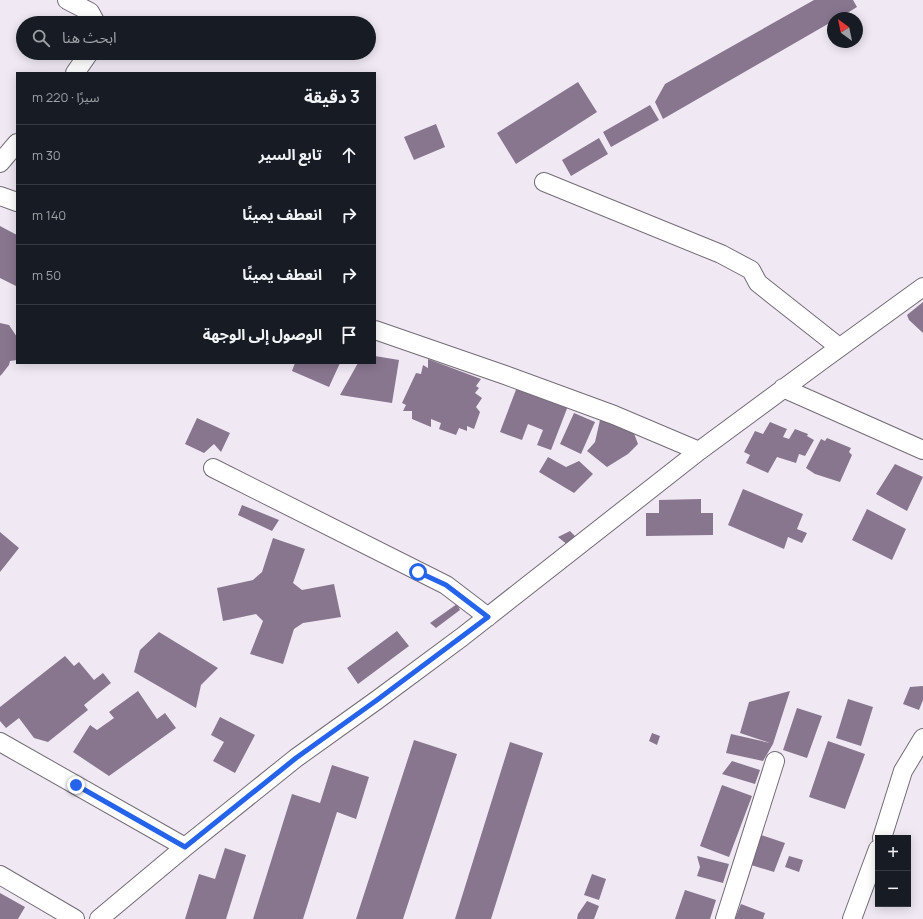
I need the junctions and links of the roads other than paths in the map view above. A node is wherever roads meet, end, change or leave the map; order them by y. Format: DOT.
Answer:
graph roads {
  1 [pos="67,0"];
  2 [pos="92,16"];
  3 [pos="84,60"];
  4 [pos="76,72"];
  5 [pos="16,144"];
  6 [pos="0,163"];
  7 [pos="544,182"];
  8 [pos="0,196"];
  9 [pos="16,202"];
  10 [pos="923,287"];
  11 [pos="376,330"];
  12 [pos="839,348"];
  13 [pos="783,388"];
  14 [pos="923,450"];
  15 [pos="699,451"];
  16 [pos="213,468"];
  17 [pos="488,617"];
  18 [pos="923,738"];
  19 [pos="0,742"];
  20 [pos="775,761"];
  21 [pos="883,835"];
  22 [pos="185,847"];
  23 [pos="875,858"];
  24 [pos="0,875"];
  25 [pos="75,919"];
  26 [pos="99,919"];
  27 [pos="725,919"];
  28 [pos="852,919"];
  1 -- 2 [label="street"];
  3 -- 4 [label="street"];
  5 -- 6 [label="street"];
  7 -- 12 [label="street"];
  8 -- 9 [label="street"];
  10 -- 12 [label="street"];
  11 -- 15 [label="street"];
  12 -- 13 [label="street"];
  13 -- 14 [label="street"];
  13 -- 15 [label="street"];
  15 -- 17 [label="street"];
  16 -- 17 [label="street"];
  17 -- 22 [label="street"];
  18 -- 21 [label="street"];
  19 -- 22 [label="street"];
  20 -- 27 [label="street"];
  22 -- 26 [label="street"];
  23 -- 28 [label="street"];
  24 -- 25 [label="street"];
}
